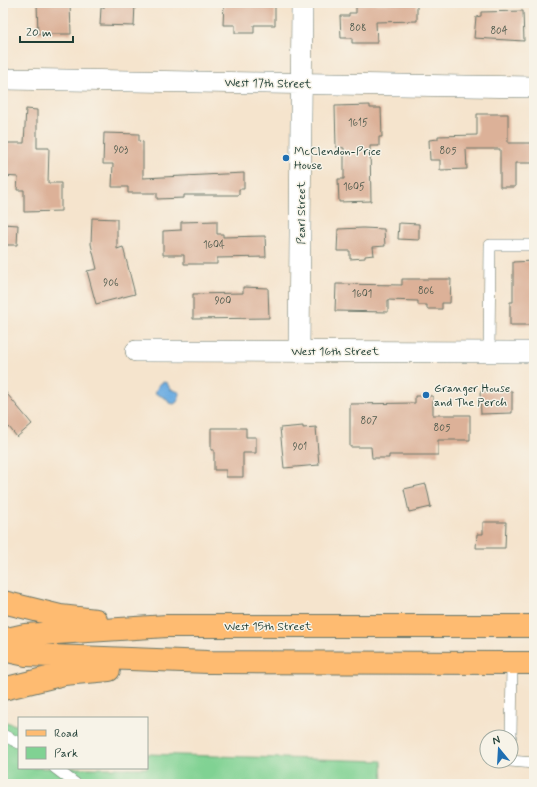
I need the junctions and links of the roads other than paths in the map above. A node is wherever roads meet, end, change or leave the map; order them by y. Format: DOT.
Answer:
graph roads {
  1 [pos="302,3"];
  2 [pos="3,79"];
  3 [pos="302,84"];
  4 [pos="534,86"];
  5 [pos="534,245"];
  6 [pos="136,351"];
  7 [pos="300,351"];
  8 [pos="489,352"];
  9 [pos="534,352"];
  10 [pos="3,602"];
  11 [pos="167,626"];
  12 [pos="534,626"];
  13 [pos="3,640"];
  14 [pos="3,650"];
  15 [pos="208,662"];
  16 [pos="512,663"];
  17 [pos="534,663"];
  18 [pos="3,689"];
  19 [pos="510,729"];
  20 [pos="3,735"];
  21 [pos="18,742"];
  22 [pos="519,762"];
  23 [pos="534,763"];
  24 [pos="56,769"];
  25 [pos="76,784"];
  1 -- 3 [label="street, Pearl Street"];
  2 -- 3 [label="street, West 17th Street"];
  3 -- 4 [label="street, West 17th Street"];
  3 -- 7 [label="street, Pearl Street"];
  5 -- 8 [label="lane"];
  6 -- 7 [label="street, West 16th Street"];
  7 -- 8 [label="street, West 16th Street"];
  8 -- 9 [label="street, West 16th Street"];
  10 -- 11 [label="main road"];
  11 -- 12 [label="main road, West 15th Street"];
  11 -- 13 [label="main road, West 15th Street"];
  14 -- 15 [label="main road"];
  15 -- 16 [label="main road"];
  15 -- 18 [label="main road"];
  16 -- 17 [label="main road"];
  16 -- 19 [label="lane"];
  20 -- 21 [label="lane"];
  22 -- 23 [label="lane"];
  24 -- 25 [label="lane"];
}
